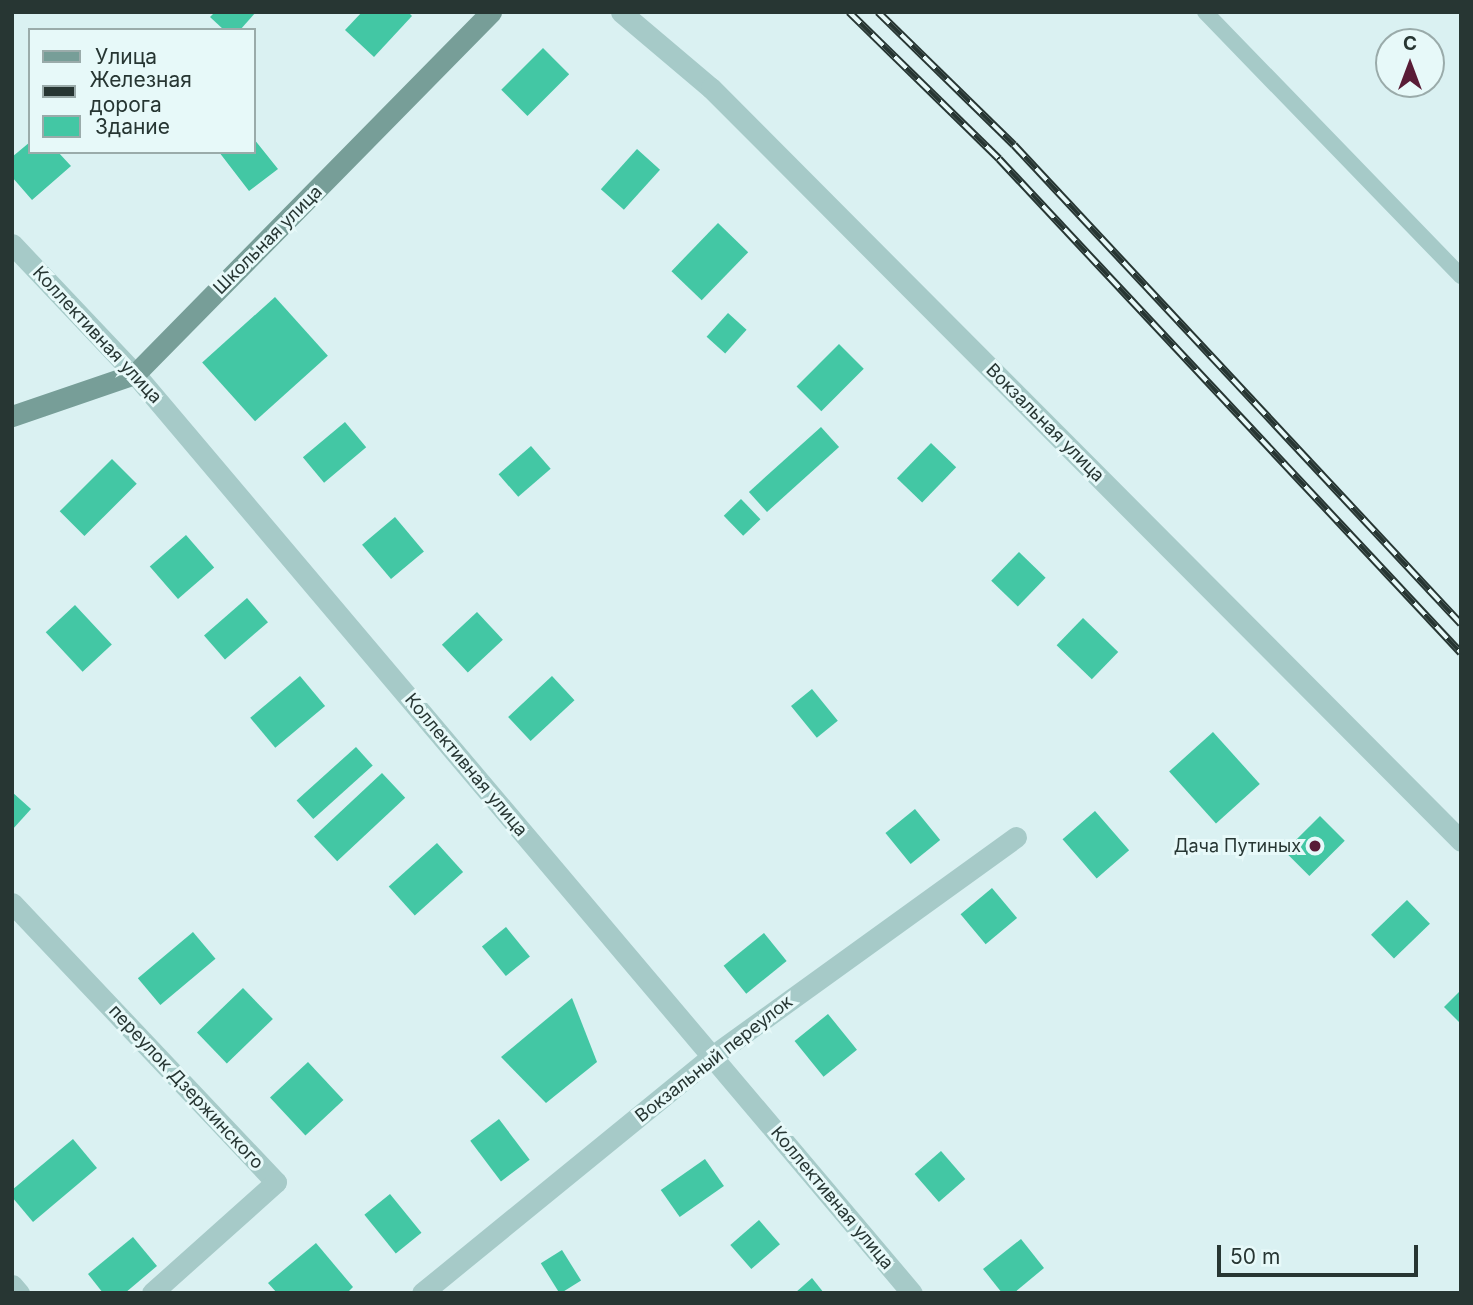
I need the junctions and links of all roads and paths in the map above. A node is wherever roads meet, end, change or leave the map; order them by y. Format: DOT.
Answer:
graph roads {
  1 [pos="491,12"];
  2 [pos="621,12"];
  3 [pos="1205,12"];
  4 [pos="12,244"];
  5 [pos="1461,276"];
  6 [pos="135,374"];
  7 [pos="12,416"];
  8 [pos="1016,837"];
  9 [pos="1461,841"];
  10 [pos="12,903"];
  11 [pos="711,1057"];
  12 [pos="12,1285"];
  13 [pos="19,1293"];
  14 [pos="152,1293"];
  15 [pos="422,1293"];
  16 [pos="912,1293"];
  1 -- 6 [label="street, Школьная улица"];
  2 -- 9 [label="street, Вокзальная улица"];
  3 -- 5 [label="lane"];
  4 -- 6 [label="street, Коллективная улица"];
  6 -- 7 [label="street, Школьная улица"];
  6 -- 11 [label="street, Коллективная улица"];
  8 -- 11 [label="street, Вокзальный переулок"];
  10 -- 14 [label="street, переулок Дзержинского"];
  11 -- 15 [label="street, Вокзальный переулок"];
  11 -- 16 [label="street, Коллективная улица"];
  12 -- 13 [label="street"];
}
